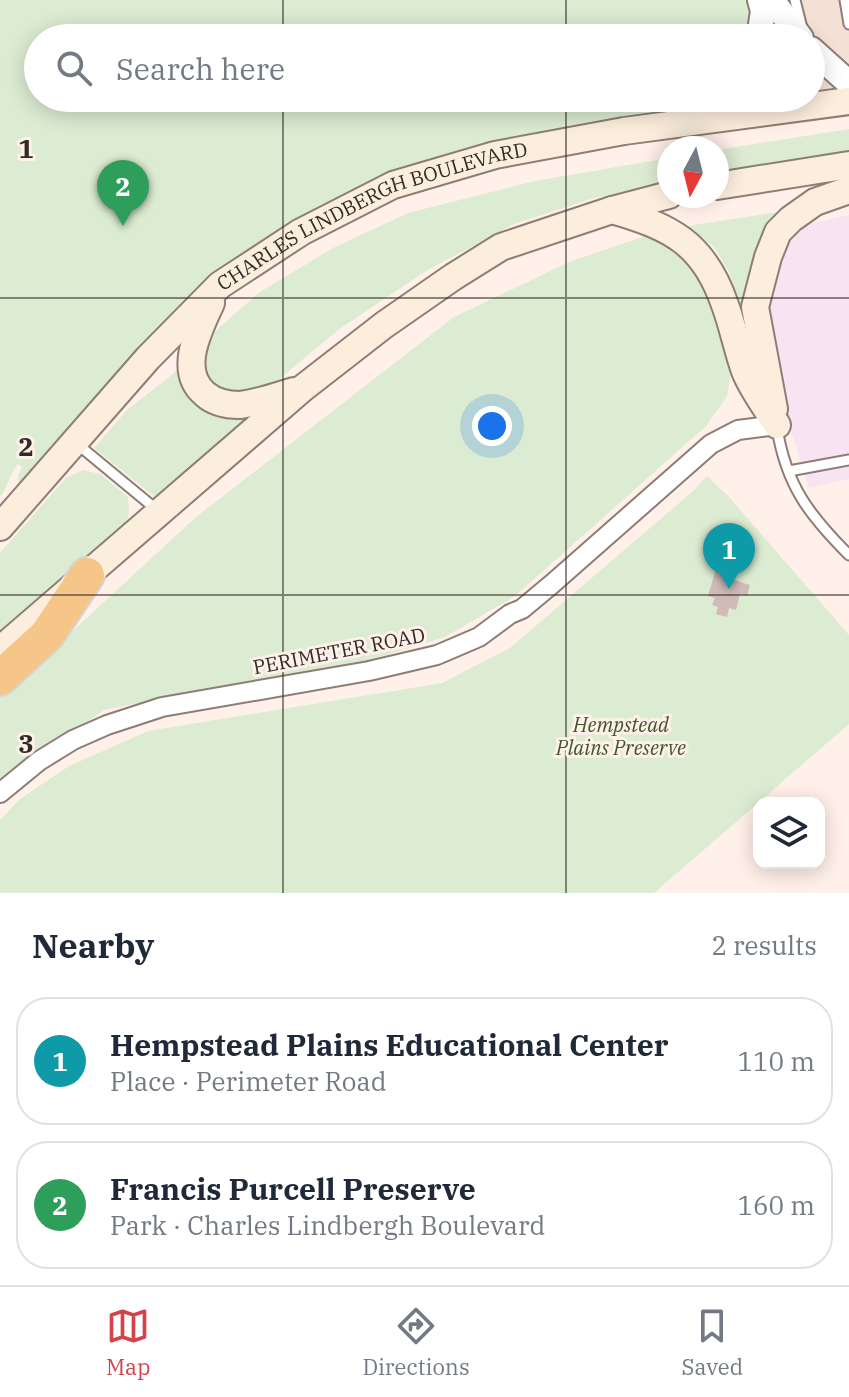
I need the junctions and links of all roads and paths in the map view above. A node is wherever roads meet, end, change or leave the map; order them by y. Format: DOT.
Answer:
graph roads {
  1 [pos="760,0"];
  2 [pos="772,0"];
  3 [pos="845,0"];
  4 [pos="797,2"];
  5 [pos="761,24"];
  6 [pos="791,24"];
  7 [pos="800,24"];
  8 [pos="849,24"];
  9 [pos="825,62"];
  10 [pos="849,83"];
  11 [pos="849,101"];
  12 [pos="825,104"];
  13 [pos="694,112"];
  14 [pos="766,112"];
  15 [pos="624,131"];
  16 [pos="849,165"];
  17 [pos="729,184"];
  18 [pos="849,190"];
  19 [pos="657,198"];
  20 [pos="612,210"];
  21 [pos="220,285"];
  22 [pos="303,388"];
  23 [pos="777,425"];
  24 [pos="75,443"];
  25 [pos="849,460"];
  26 [pos="789,471"];
  27 [pos="160,512"];
  28 [pos="0,527"];
  29 [pos="849,555"];
  30 [pos="87,575"];
  31 [pos="0,650"];
  32 [pos="0,678"];
  33 [pos="0,793"];
  1 -- 5 [label="street"];
  2 -- 6 [label="street"];
  3 -- 8 [label="lane"];
  4 -- 7 [label="lane"];
  9 -- 10 [label="street"];
  11 -- 12 [label="main road, CHARLES LINDBERGH BOULEVARD"];
  13 -- 15 [label="street"];
  14 -- 15 [label="main road, CHARLES LINDBERGH BOULEVARD"];
  15 -- 21 [label="main road, CHARLES LINDBERGH BOULEVARD"];
  16 -- 17 [label="main road"];
  18 -- 23 [label="main road"];
  19 -- 20 [label="main road"];
  20 -- 22 [label="main road"];
  20 -- 23 [label="main road"];
  21 -- 22 [label="main road"];
  21 -- 24 [label="main road, CHARLES LINDBERGH BOULEVARD"];
  22 -- 27 [label="main road"];
  23 -- 26 [label="lane"];
  23 -- 33 [label="street, PERIMETER ROAD"];
  24 -- 27 [label="lane"];
  24 -- 28 [label="main road, CHARLES LINDBERGH BOULEVARD"];
  25 -- 26 [label="lane"];
  26 -- 29 [label="lane"];
  27 -- 30 [label="main road"];
  30 -- 31 [label="main road"];
  30 -- 32 [label="highway"];
}
